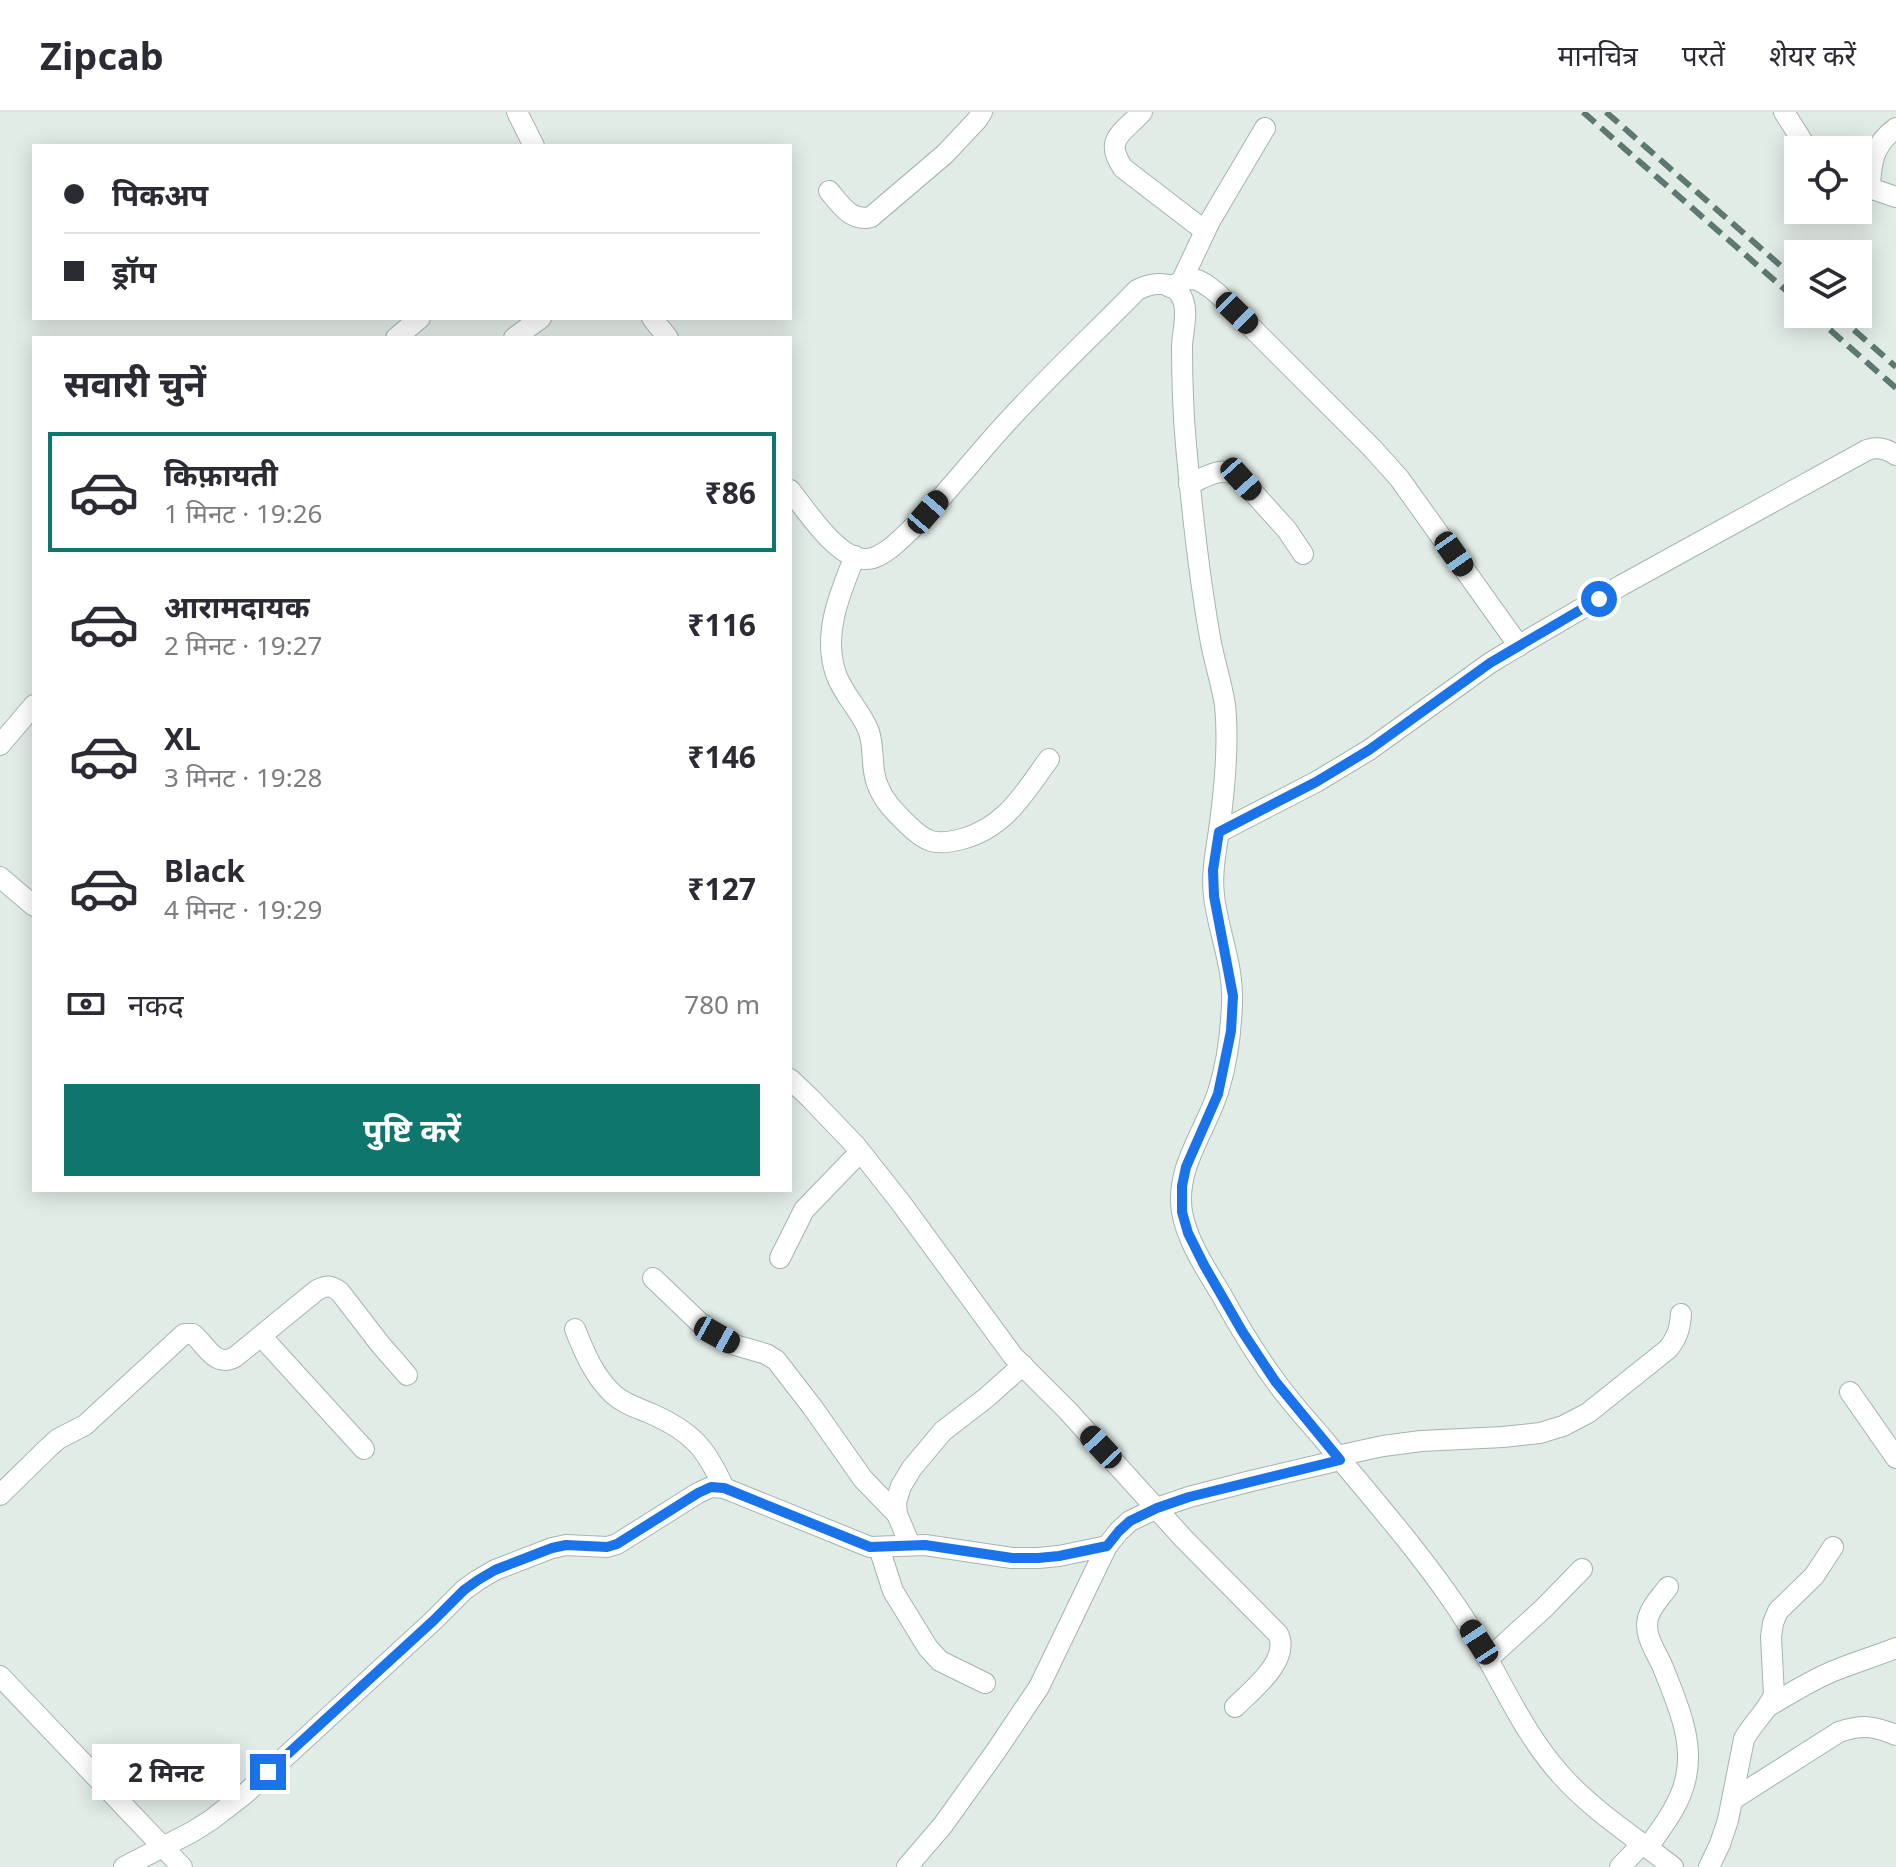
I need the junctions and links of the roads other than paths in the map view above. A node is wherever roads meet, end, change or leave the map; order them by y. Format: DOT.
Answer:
graph roads {
  1 [pos="517,112"];
  2 [pos="982,112"];
  3 [pos="1142,112"];
  4 [pos="1784,112"];
  5 [pos="1265,128"];
  6 [pos="1896,128"];
  7 [pos="1799,136"];
  8 [pos="533,144"];
  9 [pos="1872,161"];
  10 [pos="1872,189"];
  11 [pos="829,191"];
  12 [pos="1896,197"];
  13 [pos="1205,231"];
  14 [pos="1176,283"];
  15 [pos="418,320"];
  16 [pos="538,320"];
  17 [pos="654,320"];
  18 [pos="398,336"];
  19 [pos="517,336"];
  20 [pos="666,336"];
  21 [pos="1896,455"];
  22 [pos="1189,484"];
  23 [pos="792,492"];
  24 [pos="1303,554"];
  25 [pos="855,556"];
  26 [pos="1519,646"];
  27 [pos="32,707"];
  28 [pos="0,745"];
  29 [pos="1049,759"];
  30 [pos="1219,832"];
  31 [pos="0,877"];
  32 [pos="32,904"];
  33 [pos="792,1081"];
  34 [pos="860,1152"];
  35 [pos="780,1258"];
  36 [pos="653,1278"];
  37 [pos="1681,1314"];
  38 [pos="575,1329"];
  39 [pos="261,1336"];
  40 [pos="1023,1365"];
  41 [pos="407,1375"];
  42 [pos="1850,1392"];
  43 [pos="364,1449"];
  44 [pos="1339,1458"];
  45 [pos="1896,1458"];
  46 [pos="724,1488"];
  47 [pos="0,1495"];
  48 [pos="1157,1508"];
  49 [pos="897,1514"];
  50 [pos="910,1545"];
  51 [pos="1107,1546"];
  52 [pos="1833,1547"];
  53 [pos="879,1548"];
  54 [pos="1582,1569"];
  55 [pos="1668,1587"];
  56 [pos="1896,1648"];
  57 [pos="1488,1659"];
  58 [pos="0,1676"];
  59 [pos="985,1683"];
  60 [pos="1769,1706"];
  61 [pos="1235,1707"];
  62 [pos="1896,1735"];
  63 [pos="1732,1800"];
  64 [pos="1645,1845"];
  65 [pos="162,1846"];
  66 [pos="124,1867"];
  67 [pos="182,1867"];
  68 [pos="907,1867"];
  69 [pos="1620,1867"];
  70 [pos="1673,1867"];
  71 [pos="1709,1867"];
  1 -- 8 [label="street"];
  2 -- 11 [label="street"];
  3 -- 13 [label="street"];
  4 -- 7 [label="street"];
  5 -- 13 [label="street"];
  6 -- 9 [label="street"];
  10 -- 12 [label="street"];
  13 -- 14 [label="street"];
  14 -- 22 [label="street"];
  14 -- 25 [label="street"];
  14 -- 26 [label="street"];
  15 -- 18 [label="street"];
  16 -- 19 [label="street"];
  17 -- 20 [label="street"];
  21 -- 26 [label="street"];
  22 -- 24 [label="street"];
  22 -- 30 [label="street"];
  23 -- 25 [label="street"];
  25 -- 29 [label="street"];
  26 -- 30 [label="street"];
  27 -- 28 [label="street"];
  30 -- 44 [label="street"];
  31 -- 32 [label="street"];
  33 -- 34 [label="street"];
  34 -- 35 [label="street"];
  34 -- 40 [label="street"];
  36 -- 49 [label="street"];
  37 -- 44 [label="street"];
  38 -- 46 [label="street"];
  39 -- 41 [label="street"];
  39 -- 43 [label="street"];
  39 -- 47 [label="street"];
  40 -- 48 [label="street"];
  40 -- 49 [label="street"];
  42 -- 45 [label="street"];
  44 -- 48 [label="street"];
  44 -- 57 [label="street"];
  46 -- 53 [label="street"];
  46 -- 65 [label="street"];
  48 -- 51 [label="street"];
  48 -- 61 [label="street"];
  49 -- 50 [label="street"];
  50 -- 51 [label="street"];
  50 -- 53 [label="street"];
  51 -- 68 [label="street"];
  52 -- 60 [label="street"];
  53 -- 59 [label="street"];
  54 -- 57 [label="street"];
  55 -- 64 [label="street"];
  56 -- 60 [label="street"];
  57 -- 64 [label="street"];
  58 -- 65 [label="street"];
  60 -- 63 [label="street"];
  62 -- 63 [label="street"];
  63 -- 71 [label="street"];
  64 -- 69 [label="street"];
  64 -- 70 [label="street"];
  65 -- 66 [label="street"];
  65 -- 67 [label="street"];
}
